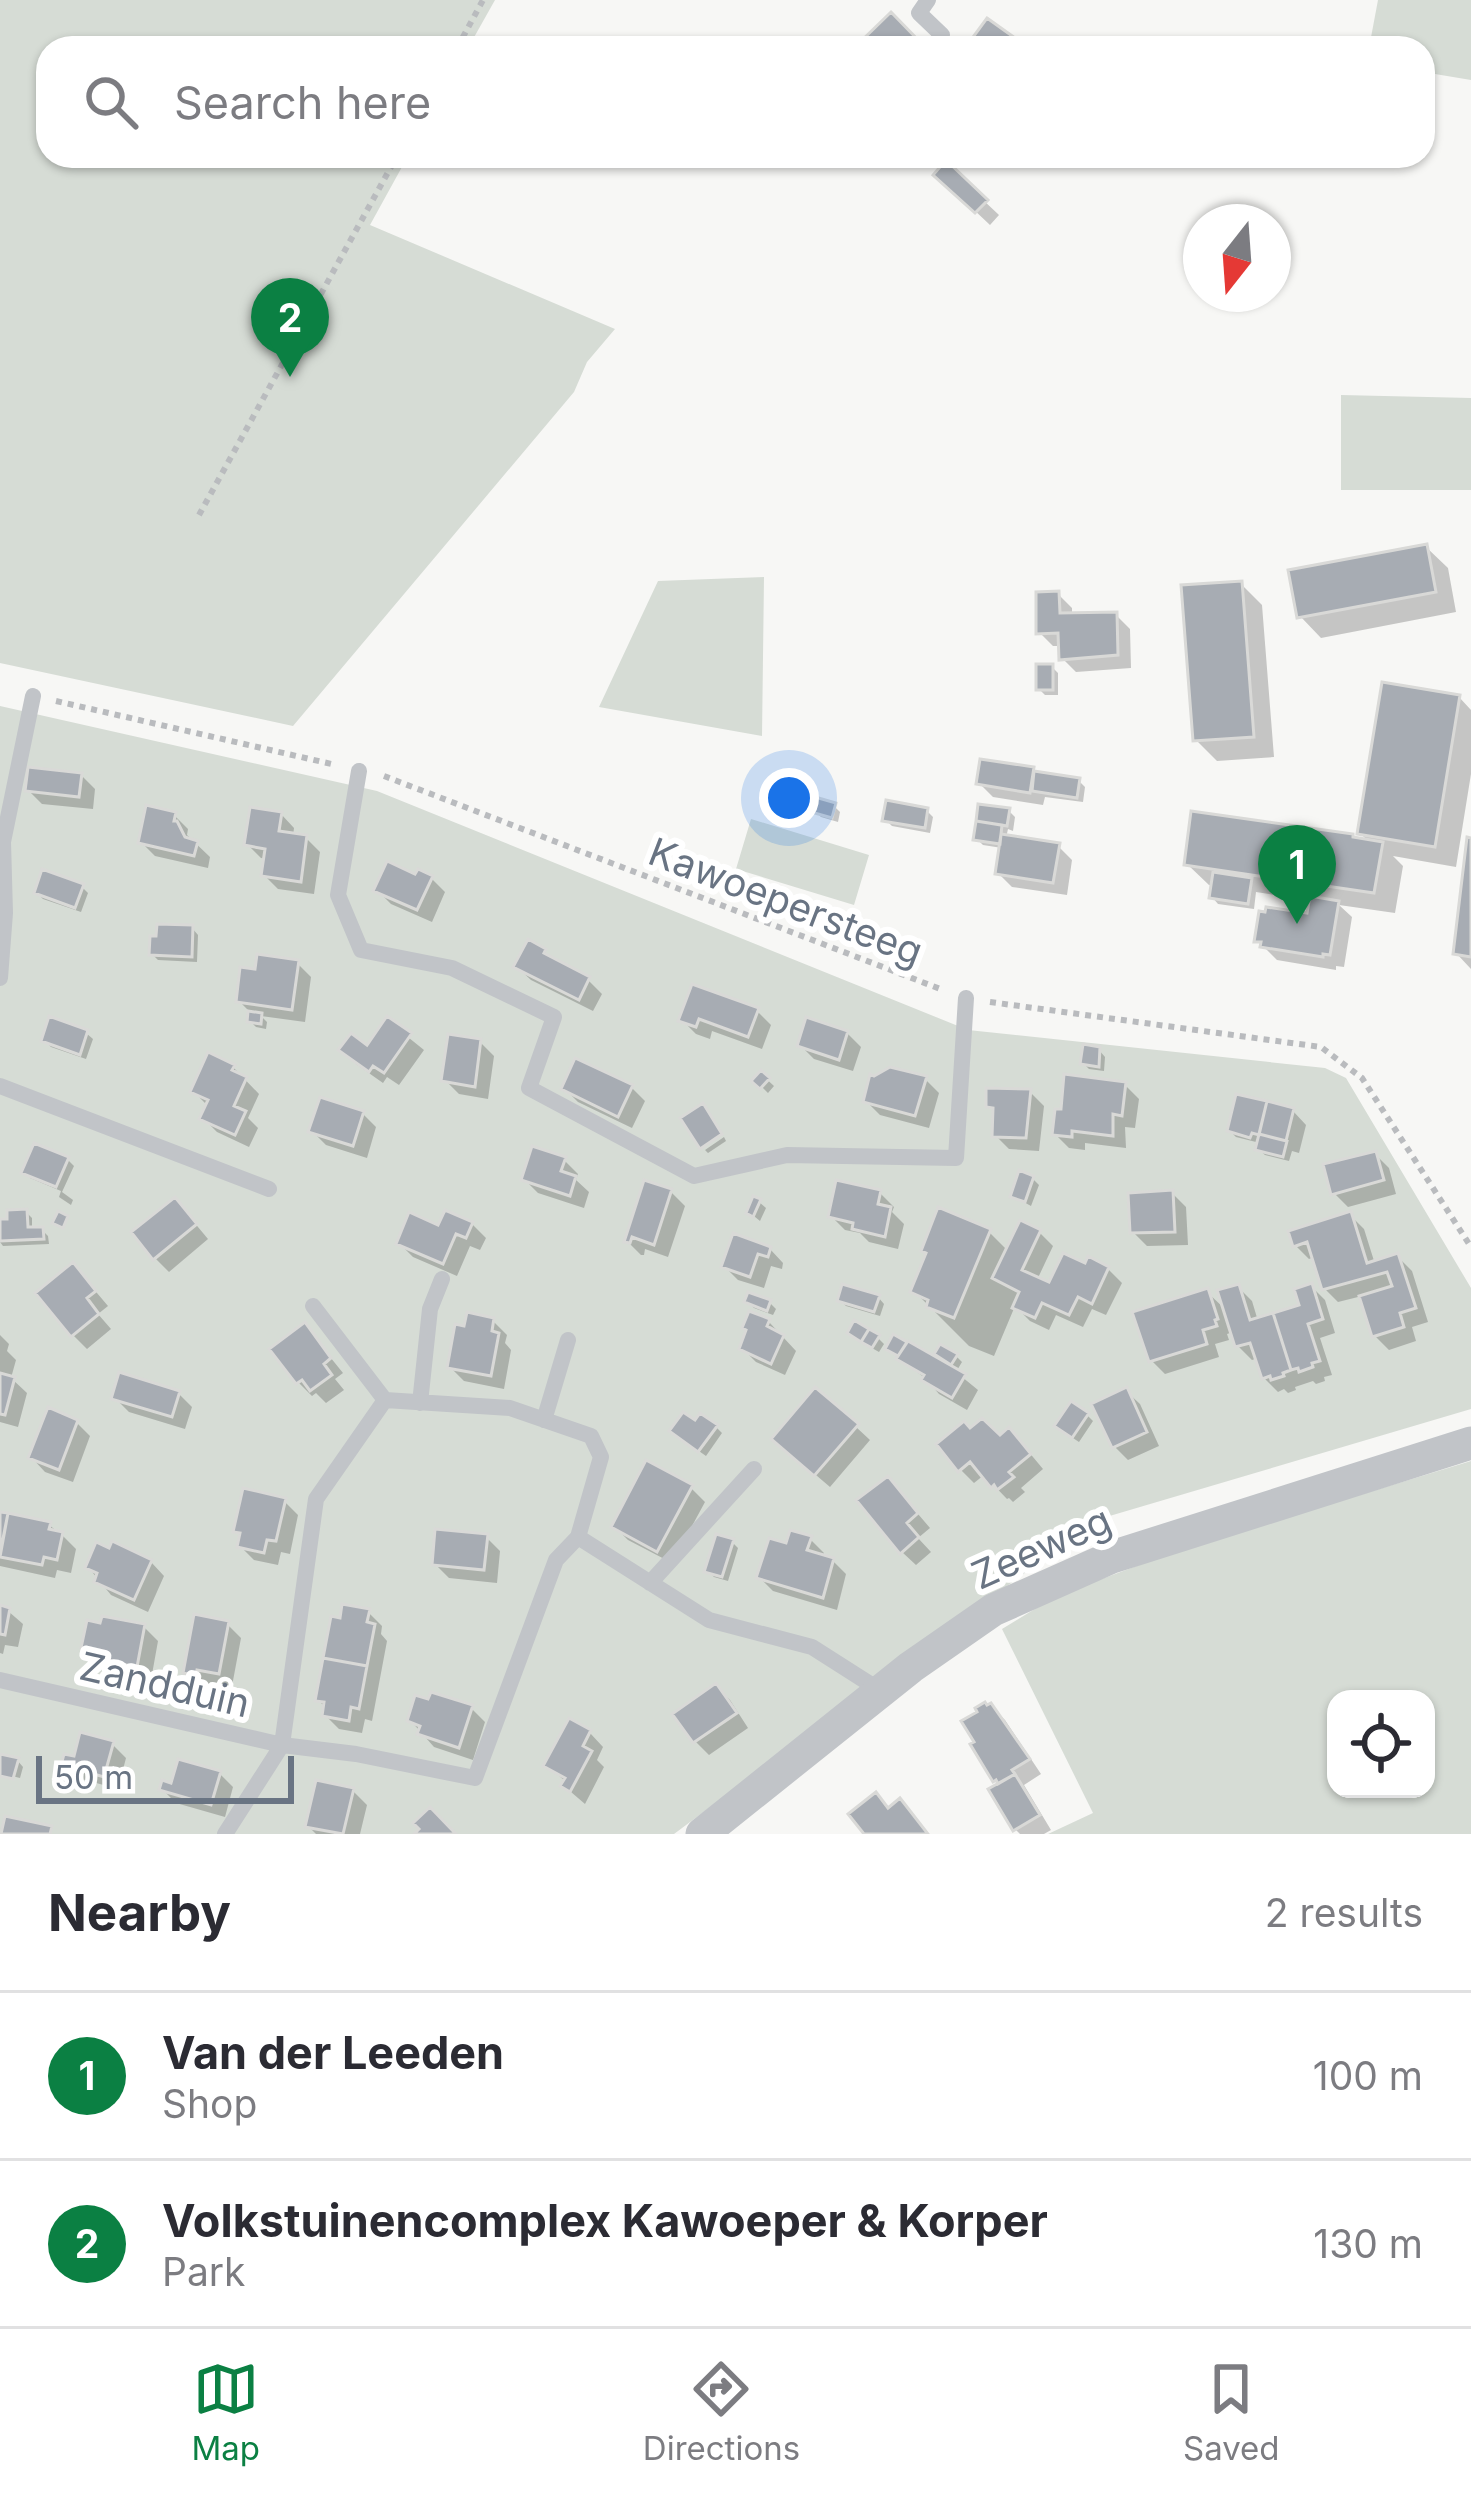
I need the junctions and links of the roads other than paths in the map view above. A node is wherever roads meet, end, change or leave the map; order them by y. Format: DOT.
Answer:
graph roads {
  1 [pos="928,0"];
  2 [pos="941,36"];
  3 [pos="33,696"];
  4 [pos="359,771"];
  5 [pos="0,978"];
  6 [pos="966,998"];
  7 [pos="0,1086"];
  8 [pos="269,1189"];
  9 [pos="442,1279"];
  10 [pos="314,1306"];
  11 [pos="568,1340"];
  12 [pos="385,1400"];
  13 [pos="420,1402"];
  14 [pos="544,1420"];
  15 [pos="1471,1443"];
  16 [pos="754,1469"];
  17 [pos="578,1537"];
  18 [pos="650,1583"];
  19 [pos="0,1680"];
  20 [pos="881,1691"];
  21 [pos="282,1745"];
  22 [pos="225,1834"];
  23 [pos="702,1834"];
  1 -- 2 [label="lane"];
  3 -- 5 [label="lane"];
  4 -- 6 [label="lane"];
  7 -- 8 [label="lane"];
  9 -- 13 [label="lane"];
  10 -- 12 [label="lane"];
  11 -- 14 [label="lane"];
  12 -- 13 [label="lane"];
  12 -- 21 [label="lane"];
  13 -- 14 [label="lane"];
  14 -- 17 [label="lane"];
  15 -- 20 [label="street, Zeeweg"];
  16 -- 18 [label="lane"];
  17 -- 18 [label="lane"];
  17 -- 21 [label="lane"];
  18 -- 20 [label="lane"];
  19 -- 21 [label="lane, Zandduin"];
  20 -- 23 [label="street, Zeeweg"];
  21 -- 22 [label="lane, Zandduin"];
}
